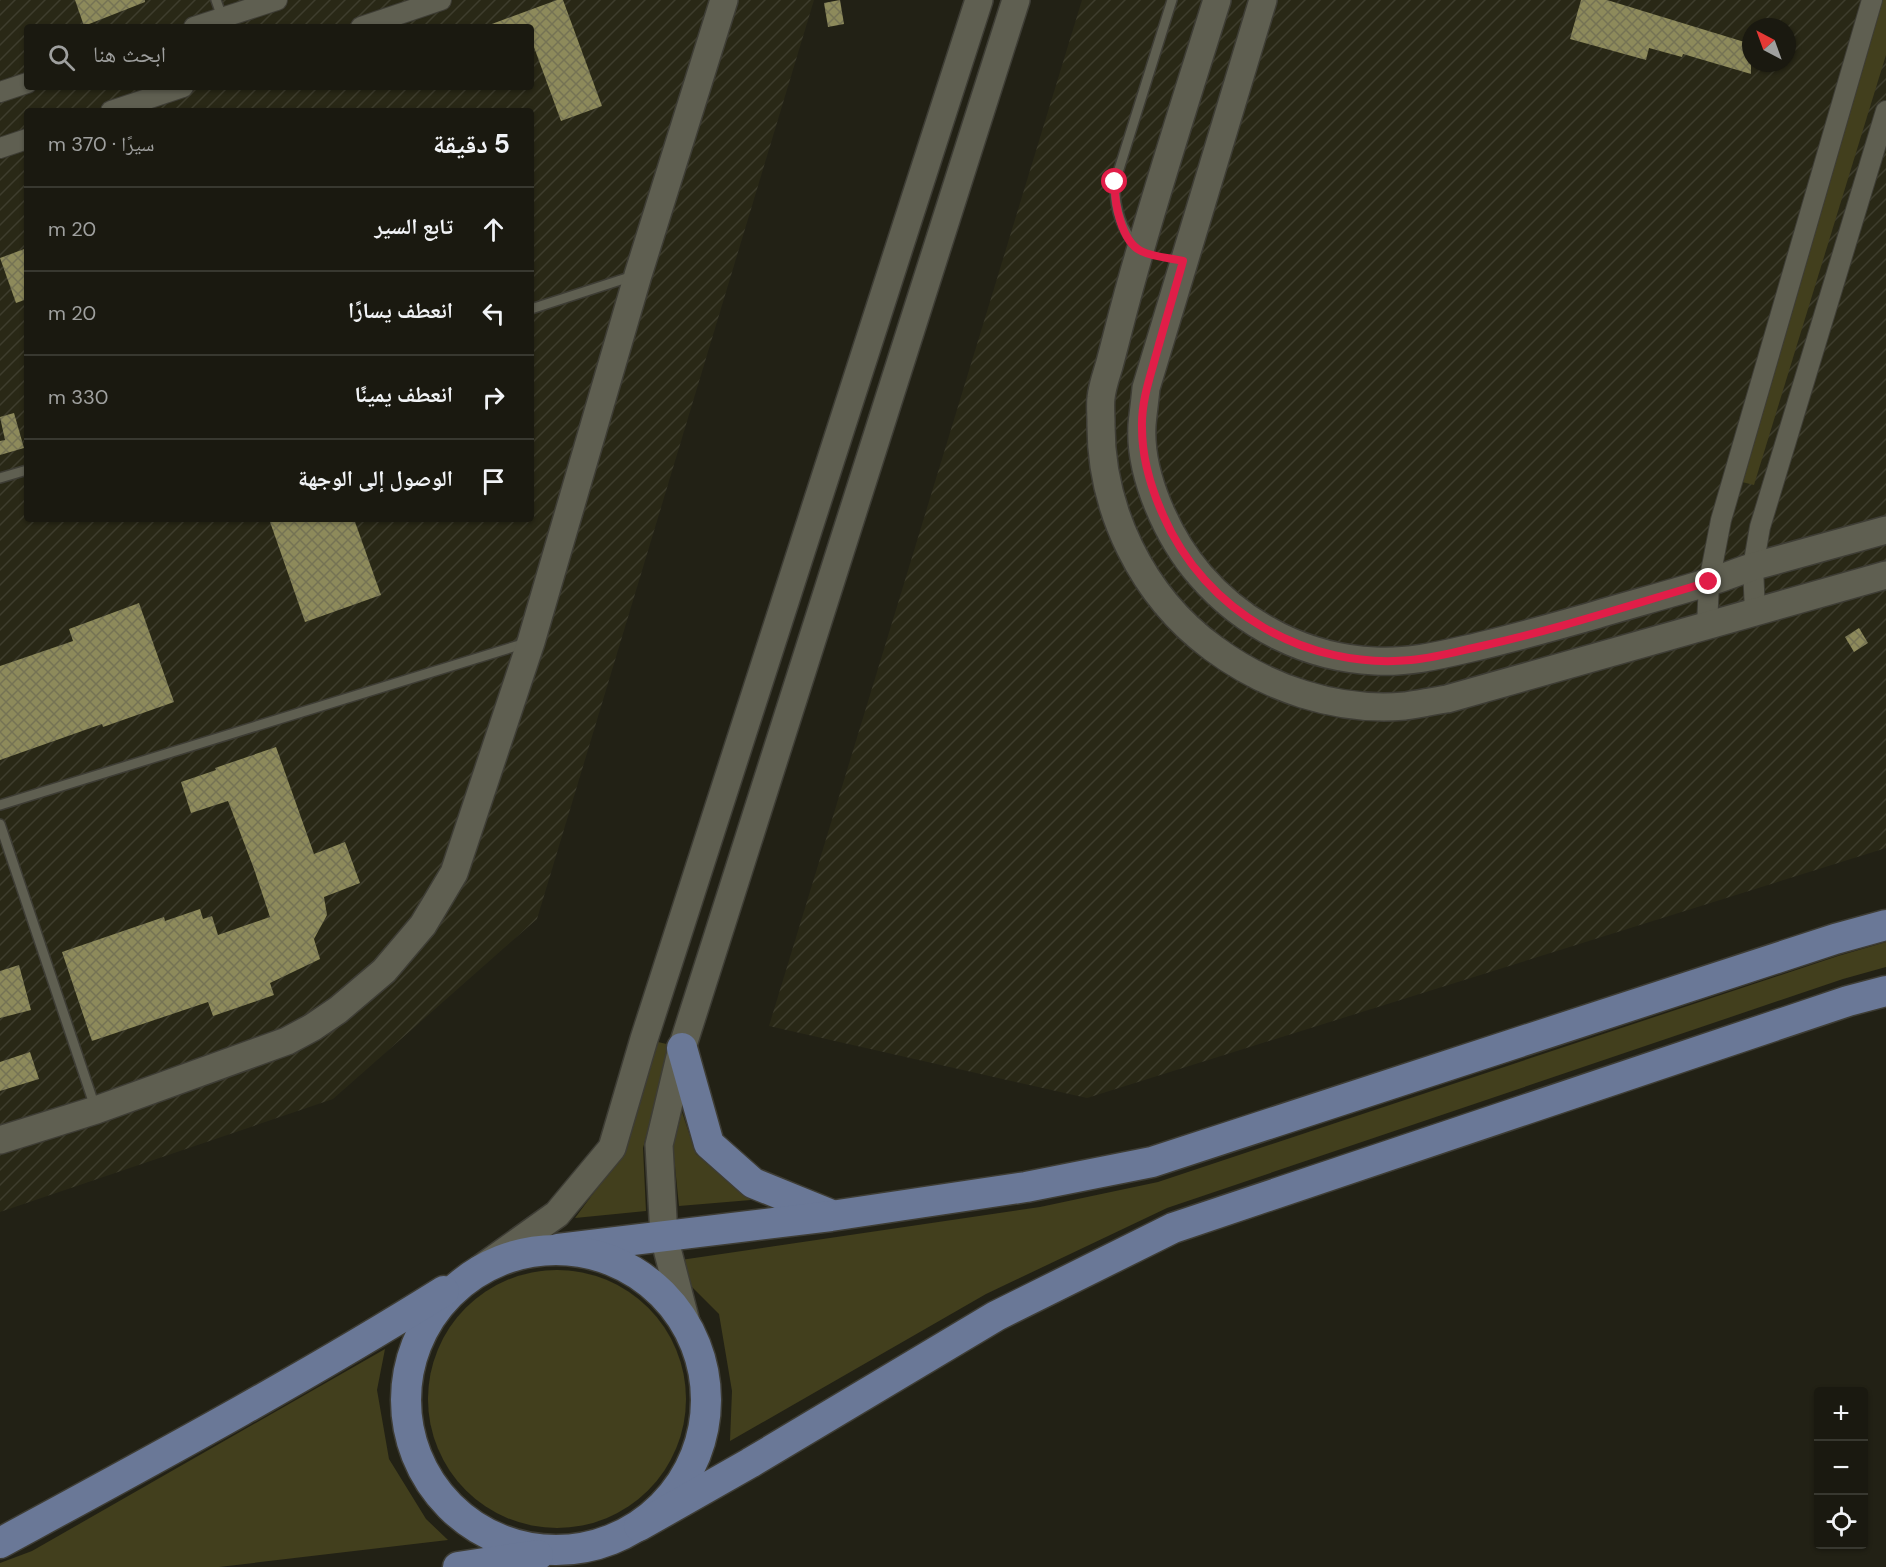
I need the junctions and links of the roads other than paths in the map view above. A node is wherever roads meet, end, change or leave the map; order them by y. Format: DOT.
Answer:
graph roads {
  1 [pos="277,0"];
  2 [pos="441,0"];
  3 [pos="724,0"];
  4 [pos="979,0"];
  5 [pos="1016,0"];
  6 [pos="1172,0"];
  7 [pos="1217,0"];
  8 [pos="1263,0"];
  9 [pos="1872,0"];
  10 [pos="221,15"];
  11 [pos="201,24"];
  12 [pos="370,24"];
  13 [pos="24,84"];
  14 [pos="174,90"];
  15 [pos="0,92"];
  16 [pos="120,108"];
  17 [pos="1886,111"];
  18 [pos="24,140"];
  19 [pos="0,148"];
  20 [pos="1140,250"];
  21 [pos="1183,261"];
  22 [pos="638,275"];
  23 [pos="534,308"];
  24 [pos="24,471"];
  25 [pos="0,478"];
  26 [pos="1886,530"];
  27 [pos="1753,567"];
  28 [pos="1886,575"];
  29 [pos="1709,582"];
  30 [pos="1755,612"];
  31 [pos="1707,626"];
  32 [pos="531,642"];
  33 [pos="0,805"];
  34 [pos="0,824"];
  35 [pos="1886,925"];
  36 [pos="1886,991"];
  37 [pos="682,1048"];
  38 [pos="96,1110"];
  39 [pos="0,1140"];
  40 [pos="831,1216"];
  41 [pos="664,1237"];
  42 [pos="558,1249"];
  43 [pos="480,1269"];
  44 [pos="686,1322"];
  45 [pos="639,1526"];
  46 [pos="0,1543"];
  47 [pos="573,1550"];
  48 [pos="523,1562"];
  49 [pos="458,1567"];
  1 -- 10 [label="street"];
  2 -- 12 [label="street"];
  3 -- 22 [label="street"];
  4 -- 43 [label="street"];
  5 -- 37 [label="street"];
  6 -- 20 [label="lane"];
  7 -- 20 [label="street"];
  8 -- 21 [label="street"];
  9 -- 29 [label="street"];
  10 -- 11 [label="street"];
  13 -- 15 [label="street"];
  14 -- 16 [label="street"];
  17 -- 27 [label="street"];
  18 -- 19 [label="street"];
  20 -- 21 [label="street"];
  20 -- 31 [label="street"];
  21 -- 29 [label="street"];
  22 -- 23 [label="lane"];
  22 -- 32 [label="street"];
  24 -- 25 [label="lane"];
  26 -- 27 [label="street"];
  27 -- 29 [label="street"];
  27 -- 30 [label="street"];
  28 -- 30 [label="street"];
  29 -- 31 [label="street"];
  30 -- 31 [label="street"];
  32 -- 33 [label="lane"];
  32 -- 38 [label="street"];
  34 -- 38 [label="lane"];
  35 -- 40 [label="main road"];
  36 -- 45 [label="main road"];
  37 -- 40 [label="main road"];
  37 -- 41 [label="street"];
  38 -- 39 [label="street"];
  40 -- 41 [label="main road"];
  41 -- 42 [label="main road"];
  41 -- 44 [label="street"];
  42 -- 43 [label="main road"];
  42 -- 44 [label="main road"];
  43 -- 46 [label="main road"];
  43 -- 47 [label="main road"];
  44 -- 45 [label="main road"];
  45 -- 47 [label="main road"];
  47 -- 48 [label="main road"];
  48 -- 49 [label="main road"];
}
